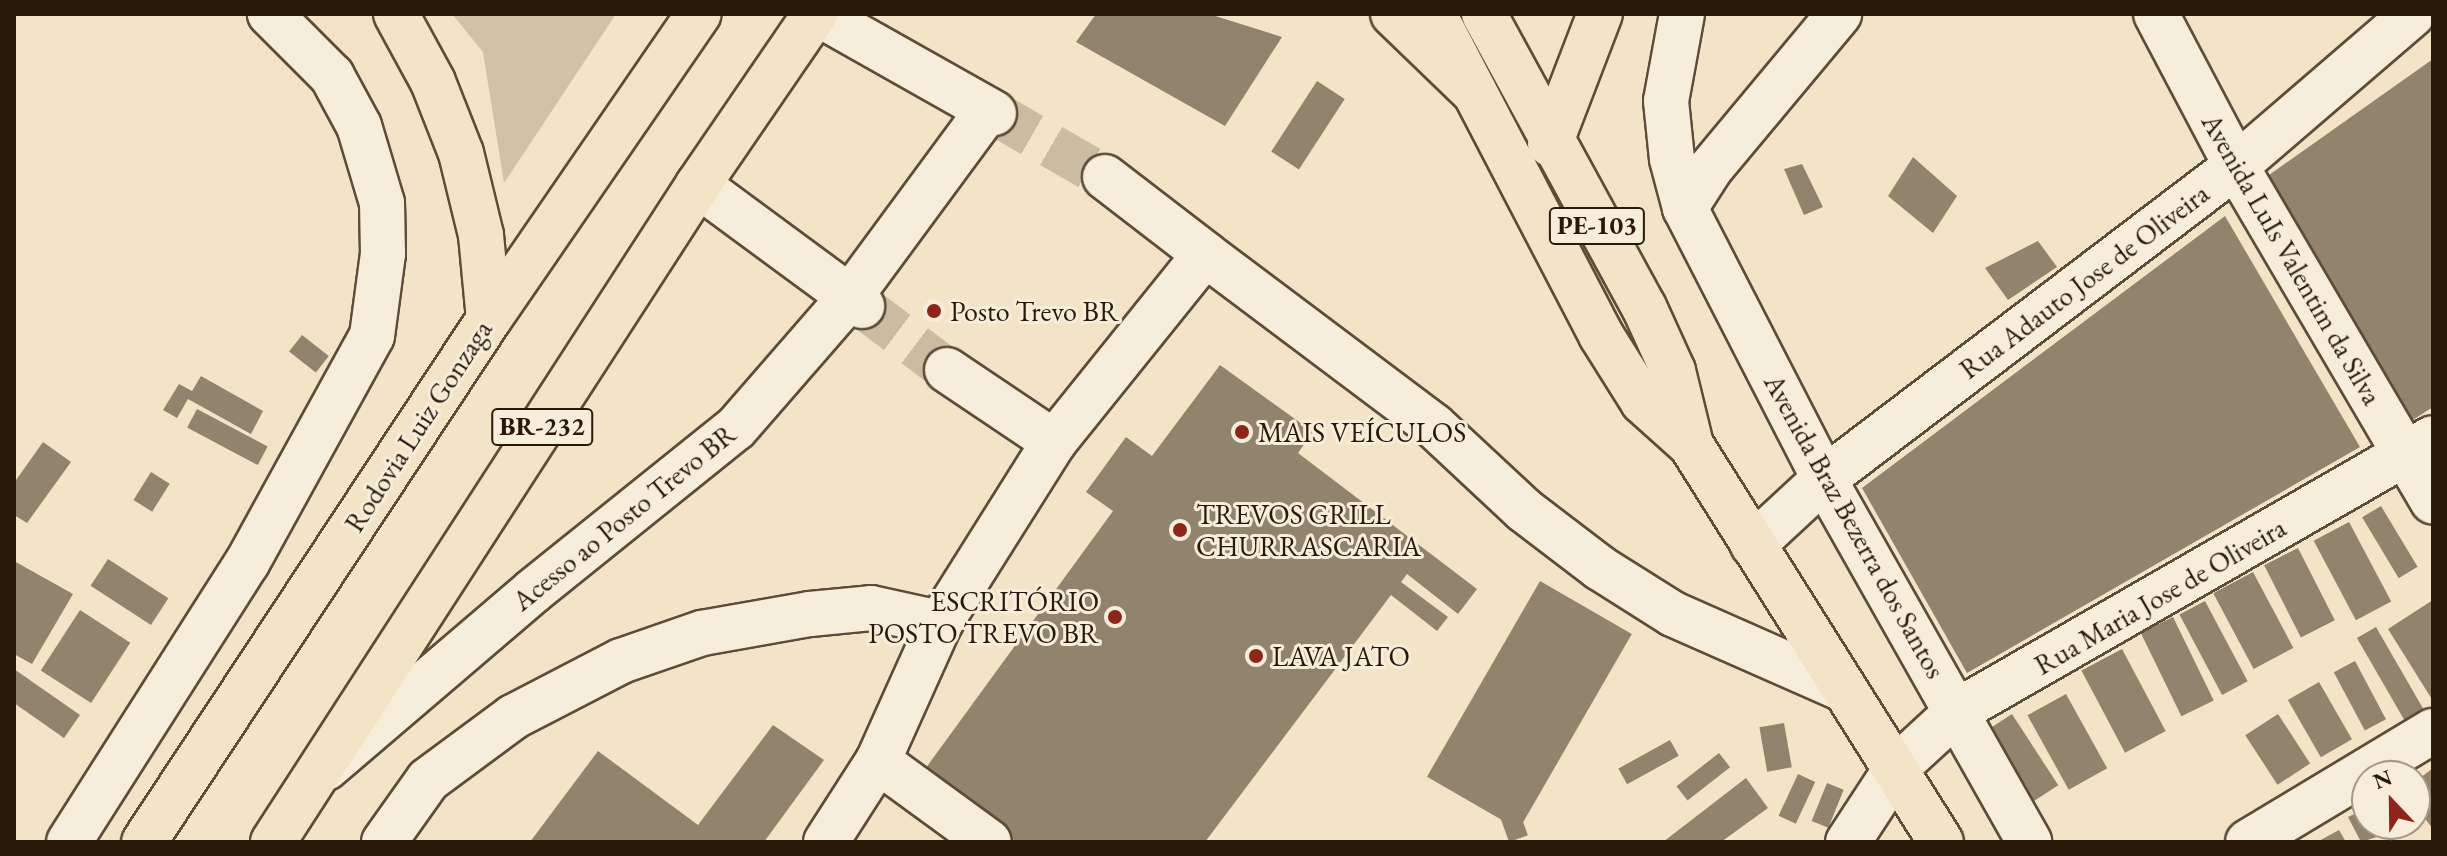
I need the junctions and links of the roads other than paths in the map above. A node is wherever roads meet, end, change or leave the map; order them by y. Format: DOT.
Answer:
graph roads {
  1 [pos="270,14"];
  2 [pos="396,14"];
  3 [pos="699,14"];
  4 [pos="816,14"];
  5 [pos="1393,14"];
  6 [pos="1434,14"];
  7 [pos="1484,14"];
  8 [pos="1600,14"];
  9 [pos="1682,14"];
  10 [pos="1839,14"];
  11 [pos="2156,14"];
  12 [pos="2413,14"];
  13 [pos="1472,90"];
  14 [pos="1550,144"];
  15 [pos="2236,166"];
  16 [pos="1105,177"];
  17 [pos="698,185"];
  18 [pos="1685,208"];
  19 [pos="1205,254"];
  20 [pos="856,301"];
  21 [pos="489,319"];
  22 [pos="947,370"];
  23 [pos="1054,442"];
  24 [pos="1691,445"];
  25 [pos="2419,447"];
  26 [pos="1824,479"];
  27 [pos="2433,502"];
  28 [pos="1753,545"];
  29 [pos="940,623"];
  30 [pos="1843,689"];
  31 [pos="1959,710"];
  32 [pos="2433,731"];
  33 [pos="878,761"];
  34 [pos="1897,767"];
  35 [pos="315,778"];
  36 [pos="69,842"];
  37 [pos="144,842"];
  38 [pos="273,842"];
  39 [pos="384,842"];
  40 [pos="826,842"];
  41 [pos="989,842"];
  42 [pos="1848,842"];
  43 [pos="1941,842"];
  44 [pos="2029,842"];
  45 [pos="2248,842"];
  1 -- 36 [label="street"];
  2 -- 21 [label="main road"];
  3 -- 21 [label="main road, Rodovia Luiz Gonzaga"];
  4 -- 17 [label="main road, BR-232"];
  4 -- 20 [label="street, Acesso ao Posto Trevo BR"];
  5 -- 13 [label="main road"];
  6 -- 13 [label="main road"];
  7 -- 14 [label="main road, PE-103"];
  8 -- 14 [label="main road"];
  9 -- 18 [label="street, Avenida Braz Bezerra dos Santos"];
  10 -- 18 [label="street"];
  11 -- 15 [label="street, Avenida LuIs Valentim da Silva"];
  12 -- 15 [label="street, Rua Adauto Jose de Oliveira"];
  13 -- 24 [label="main road, PE-103"];
  14 -- 24 [label="main road, PE-103"];
  15 -- 25 [label="street, Avenida LuIs Valentim da Silva"];
  15 -- 26 [label="street, Rua Adauto Jose de Oliveira"];
  16 -- 19 [label="street"];
  17 -- 20 [label="street"];
  17 -- 35 [label="main road, BR-232"];
  18 -- 26 [label="street, Avenida Braz Bezerra dos Santos"];
  19 -- 23 [label="street"];
  19 -- 30 [label="street"];
  20 -- 35 [label="street, Acesso ao Posto Trevo BR"];
  21 -- 37 [label="main road, Rodovia Luiz Gonzaga"];
  22 -- 23 [label="street"];
  23 -- 29 [label="street"];
  24 -- 28 [label="main road, PE-103"];
  25 -- 27 [label="street, Avenida LuIs Valentim da Silva"];
  25 -- 31 [label="street, Rua Maria Jose de Oliveira"];
  26 -- 28 [label="street, Rua Adauto Jose de Oliveira"];
  26 -- 31 [label="street, Avenida Braz Bezerra dos Santos"];
  28 -- 30 [label="main road, PE-103"];
  29 -- 33 [label="street"];
  29 -- 39 [label="street"];
  30 -- 34 [label="main road, PE-103"];
  31 -- 34 [label="street, Rua Maria Jose de Oliveira"];
  31 -- 44 [label="street, Avenida Braz Bezerra dos Santos"];
  32 -- 45 [label="street"];
  33 -- 40 [label="street"];
  33 -- 41 [label="street"];
  34 -- 42 [label="street, Rua Maria Jose de Oliveira"];
  34 -- 43 [label="main road, PE-103"];
  35 -- 38 [label="main road, BR-232"];
}
